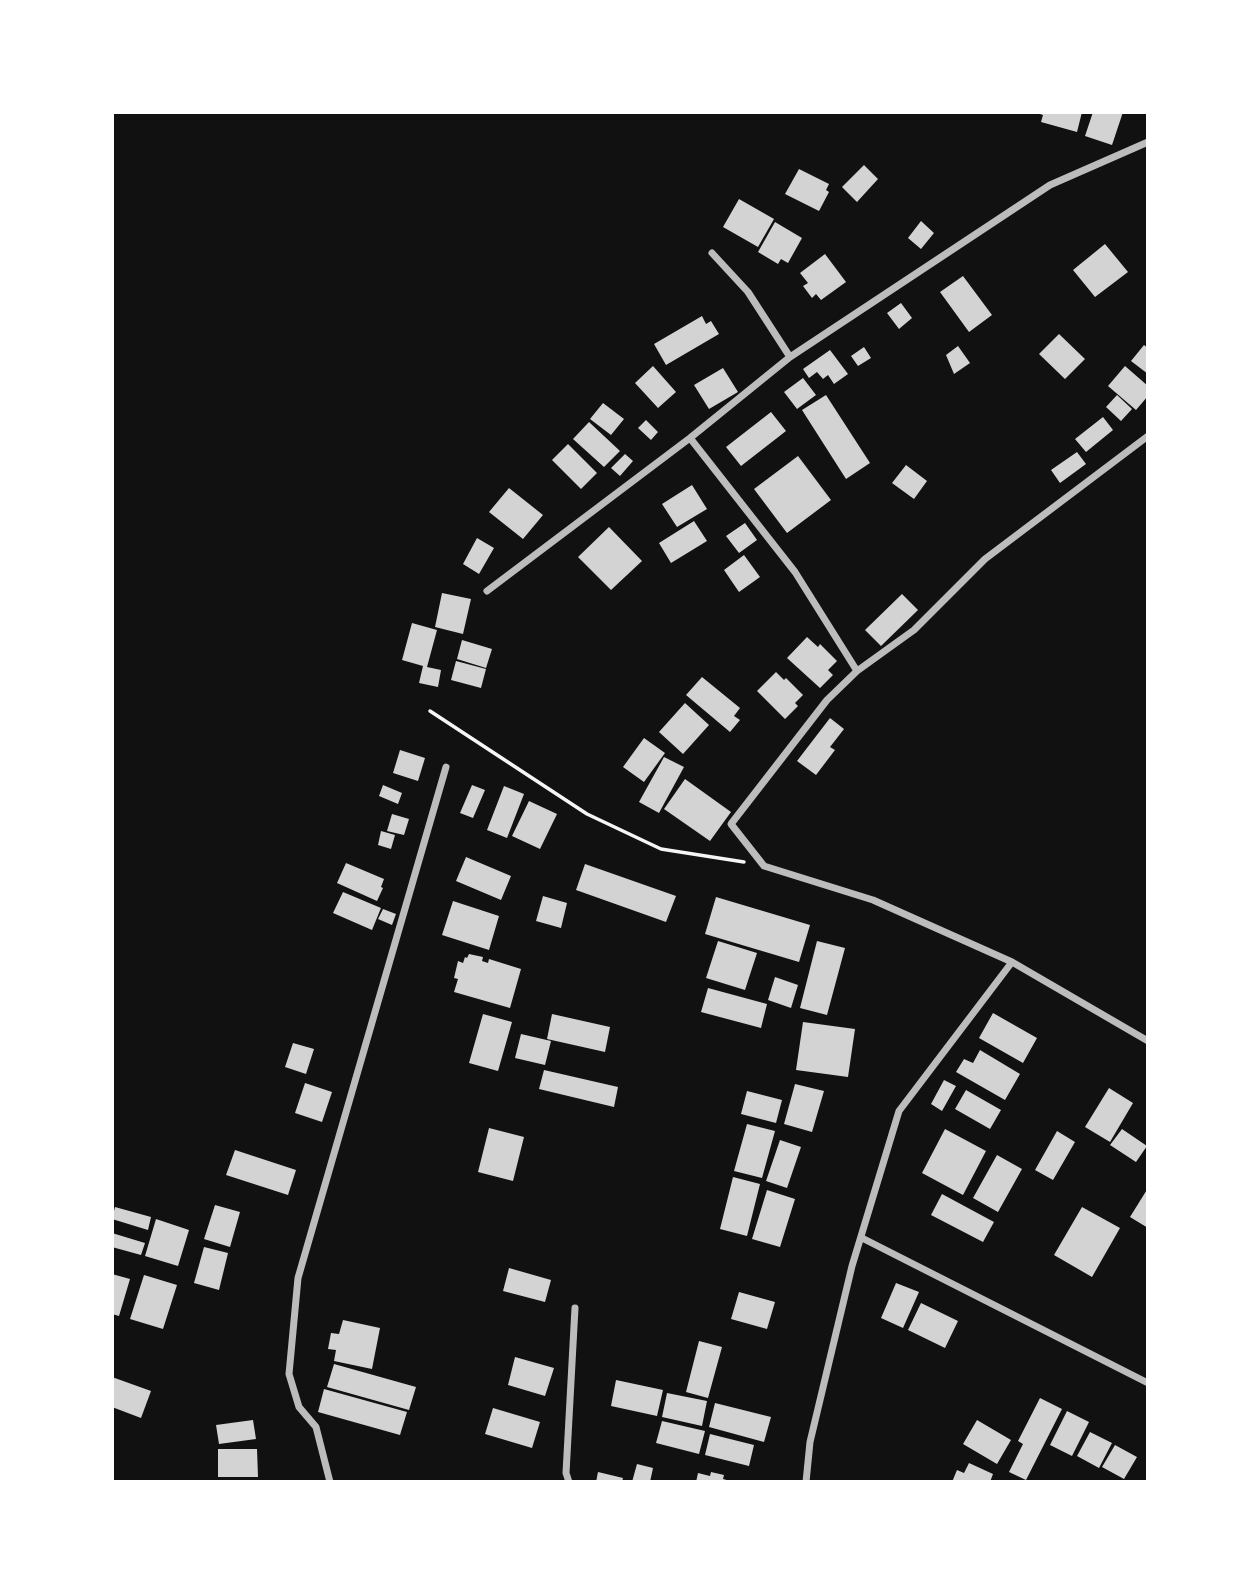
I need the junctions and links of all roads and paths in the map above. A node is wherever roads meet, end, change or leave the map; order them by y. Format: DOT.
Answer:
graph roads {
  1 [pos="1148,142"];
  2 [pos="712,253"];
  3 [pos="790,356"];
  4 [pos="1148,436"];
  5 [pos="690,438"];
  6 [pos="487,591"];
  7 [pos="857,671"];
  8 [pos="430,711"];
  9 [pos="446,767"];
  10 [pos="764,866"];
  11 [pos="1012,962"];
  12 [pos="1148,1041"];
  13 [pos="862,1238"];
  14 [pos="575,1308"];
  15 [pos="1148,1383"];
  16 [pos="330,1482"];
  17 [pos="569,1482"];
  18 [pos="806,1482"];
  1 -- 3 [label="street"];
  2 -- 3 [label="street"];
  3 -- 5 [label="street"];
  4 -- 7 [label="street"];
  5 -- 6 [label="street"];
  5 -- 7 [label="street"];
  7 -- 10 [label="street"];
  8 -- 10 [label="path"];
  9 -- 16 [label="street"];
  10 -- 11 [label="street"];
  11 -- 12 [label="street"];
  11 -- 13 [label="street"];
  13 -- 15 [label="street"];
  13 -- 18 [label="street"];
  14 -- 17 [label="street"];
}
